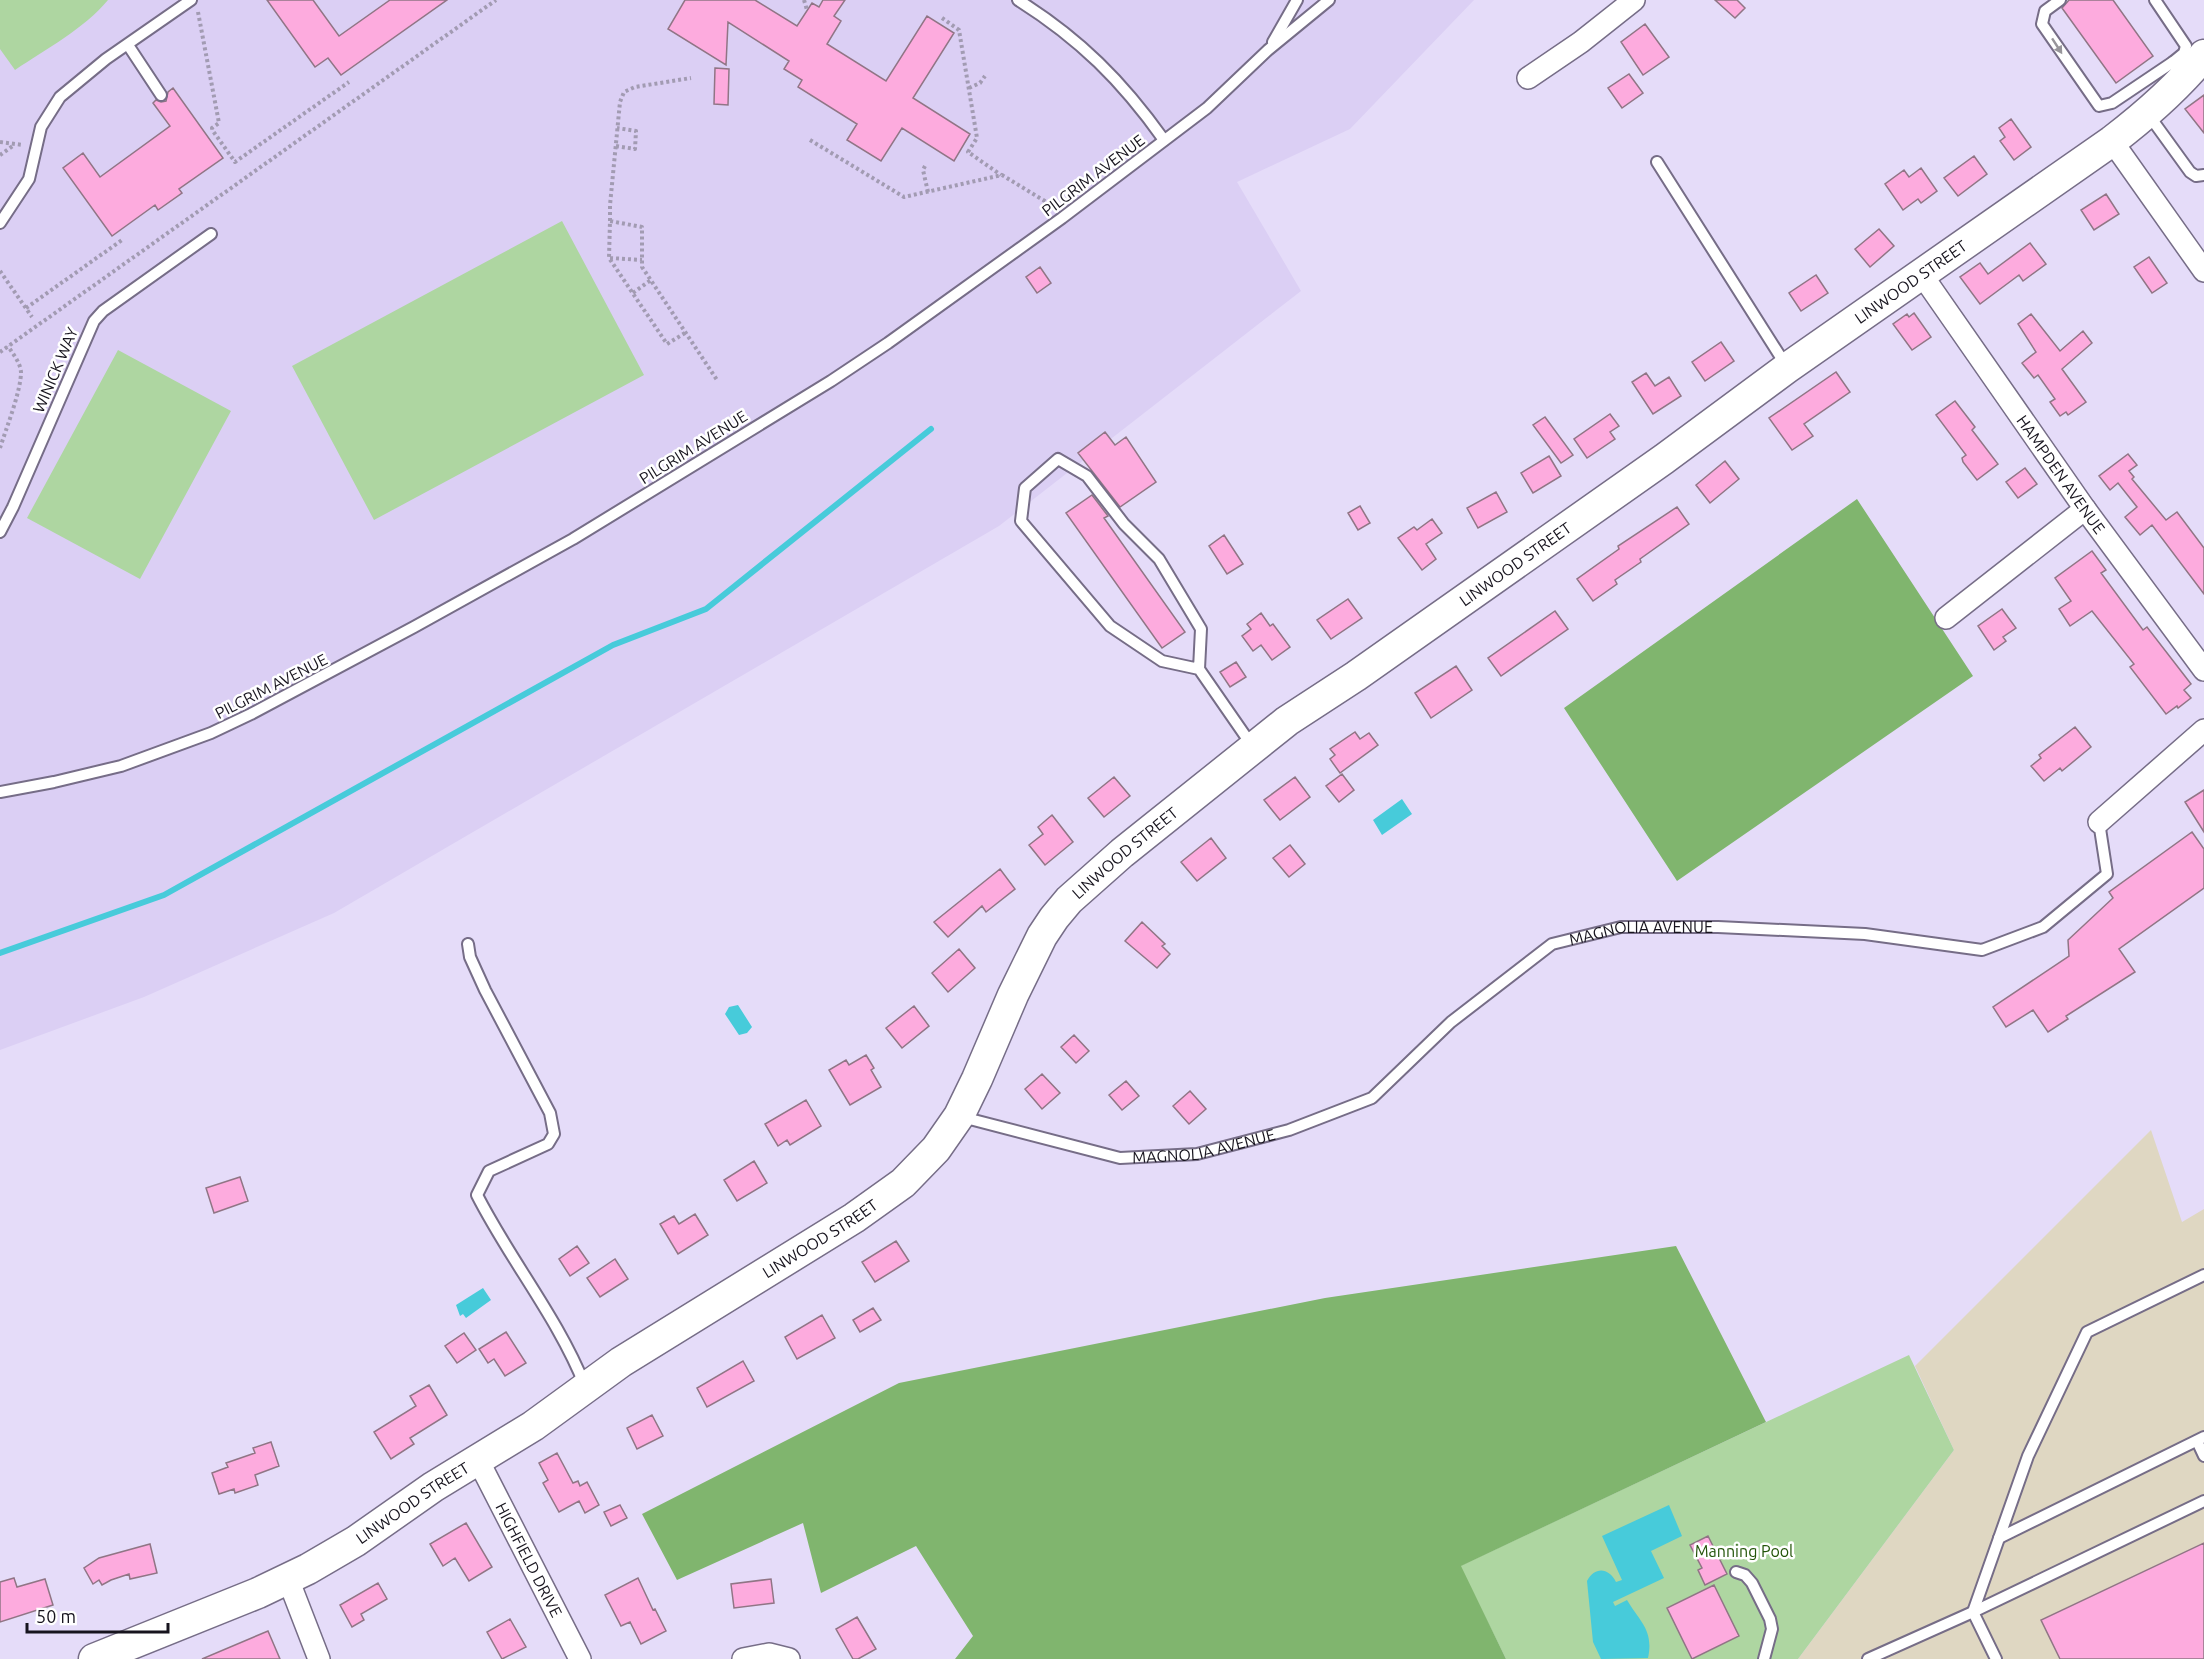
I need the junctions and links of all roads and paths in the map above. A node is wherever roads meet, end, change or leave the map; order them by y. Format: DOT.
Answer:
graph roads {
  1 [pos="496,0"];
  2 [pos="804,0"];
  3 [pos="1018,0"];
  4 [pos="1297,0"];
  5 [pos="1329,0"];
  6 [pos="1634,0"];
  7 [pos="2060,0"];
  8 [pos="2155,0"];
  9 [pos="194,4"];
  10 [pos="807,10"];
  11 [pos="942,18"];
  12 [pos="128,45"];
  13 [pos="1268,50"];
  14 [pos="2204,55"];
  15 [pos="2178,71"];
  16 [pos="985,76"];
  17 [pos="690,78"];
  18 [pos="1527,78"];
  19 [pos="349,82"];
  20 [pos="969,88"];
  21 [pos="161,94"];
  22 [pos="2148,113"];
  23 [pos="617,128"];
  24 [pos="810,140"];
  25 [pos="1164,140"];
  26 [pos="2112,141"];
  27 [pos="0,142"];
  28 [pos="15,144"];
  29 [pos="26,146"];
  30 [pos="615,146"];
  31 [pos="0,155"];
  32 [pos="1657,162"];
  33 [pos="925,166"];
  34 [pos="1002,175"];
  35 [pos="2204,175"];
  36 [pos="928,192"];
  37 [pos="1047,203"];
  38 [pos="610,221"];
  39 [pos="0,224"];
  40 [pos="211,234"];
  41 [pos="122,240"];
  42 [pos="609,258"];
  43 [pos="642,260"];
  44 [pos="2204,270"];
  45 [pos="0,271"];
  46 [pos="1922,275"];
  47 [pos="651,280"];
  48 [pos="633,293"];
  49 [pos="26,308"];
  50 [pos="32,317"];
  51 [pos="686,333"];
  52 [pos="8,346"];
  53 [pos="0,352"];
  54 [pos="1787,368"];
  55 [pos="717,380"];
  56 [pos="0,448"];
  57 [pos="2085,510"];
  58 [pos="0,532"];
  59 [pos="1946,618"];
  60 [pos="1199,669"];
  61 [pos="2204,670"];
  62 [pos="2204,730"];
  63 [pos="1253,747"];
  64 [pos="0,792"];
  65 [pos="2099,822"];
  66 [pos="468,944"];
  67 [pos="959,1116"];
  68 [pos="2204,1275"];
  69 [pos="586,1389"];
  70 [pos="2200,1439"];
  71 [pos="2204,1456"];
  72 [pos="478,1460"];
  73 [pos="2204,1501"];
  74 [pos="1999,1538"];
  75 [pos="1736,1572"];
  76 [pos="288,1579"];
  77 [pos="1973,1611"];
  78 [pos="94,1659"];
  79 [pos="319,1659"];
  80 [pos="580,1659"];
  81 [pos="743,1659"];
  82 [pos="789,1659"];
  83 [pos="1764,1659"];
  84 [pos="1868,1659"];
  85 [pos="1996,1659"];
  1 -- 52 [label="path"];
  2 -- 10 [label="path"];
  3 -- 25 [label="lane"];
  4 -- 13 [label="lane"];
  5 -- 13 [label="lane, PILGRIM AVENUE"];
  6 -- 18 [label="street"];
  7 -- 15 [label="lane, one-way"];
  8 -- 15 [label="lane"];
  9 -- 12 [label="lane"];
  9 -- 19 [label="path"];
  11 -- 20 [label="path"];
  12 -- 21 [label="lane"];
  12 -- 39 [label="lane"];
  13 -- 25 [label="lane, PILGRIM AVENUE"];
  14 -- 15 [label="street, LINWOOD STREET"];
  15 -- 22 [label="street, LINWOOD STREET"];
  16 -- 20 [label="path"];
  17 -- 23 [label="path"];
  20 -- 34 [label="path"];
  22 -- 26 [label="street, LINWOOD STREET"];
  22 -- 35 [label="lane"];
  23 -- 30 [label="path"];
  23 -- 30 [label="path"];
  24 -- 36 [label="path"];
  25 -- 64 [label="lane, PILGRIM AVENUE"];
  26 -- 44 [label="street"];
  26 -- 46 [label="street, LINWOOD STREET"];
  27 -- 28 [label="path"];
  28 -- 29 [label="path"];
  28 -- 31 [label="path"];
  30 -- 38 [label="path"];
  32 -- 54 [label="lane"];
  33 -- 36 [label="path"];
  34 -- 36 [label="path"];
  34 -- 37 [label="path"];
  38 -- 42 [label="path"];
  38 -- 43 [label="path"];
  40 -- 58 [label="lane, WINICK WAY"];
  41 -- 49 [label="path"];
  42 -- 43 [label="path"];
  42 -- 48 [label="path"];
  43 -- 47 [label="path"];
  45 -- 49 [label="path"];
  46 -- 54 [label="street, LINWOOD STREET"];
  46 -- 57 [label="street, HAMPDEN AVENUE"];
  47 -- 48 [label="path"];
  47 -- 51 [label="path"];
  48 -- 51 [label="path"];
  49 -- 50 [label="path"];
  51 -- 55 [label="path"];
  52 -- 53 [label="path"];
  52 -- 56 [label="path"];
  54 -- 63 [label="street, LINWOOD STREET"];
  57 -- 59 [label="street"];
  57 -- 61 [label="street, HAMPDEN AVENUE"];
  60 -- 60 [label="lane"];
  60 -- 63 [label="lane"];
  62 -- 65 [label="street, MAGNOLIA AVENUE"];
  63 -- 67 [label="street, LINWOOD STREET"];
  65 -- 67 [label="lane, MAGNOLIA AVENUE"];
  66 -- 69 [label="lane"];
  67 -- 69 [label="street, LINWOOD STREET"];
  68 -- 74 [label="lane"];
  69 -- 72 [label="street, LINWOOD STREET"];
  70 -- 71 [label="lane"];
  70 -- 74 [label="lane"];
  72 -- 76 [label="street, LINWOOD STREET"];
  72 -- 80 [label="street, HIGHFIELD DRIVE"];
  73 -- 77 [label="lane"];
  74 -- 77 [label="lane"];
  75 -- 83 [label="lane"];
  76 -- 78 [label="street, LINWOOD STREET"];
  76 -- 79 [label="street"];
  77 -- 84 [label="lane"];
  77 -- 85 [label="lane"];
  81 -- 82 [label="street"];
}
